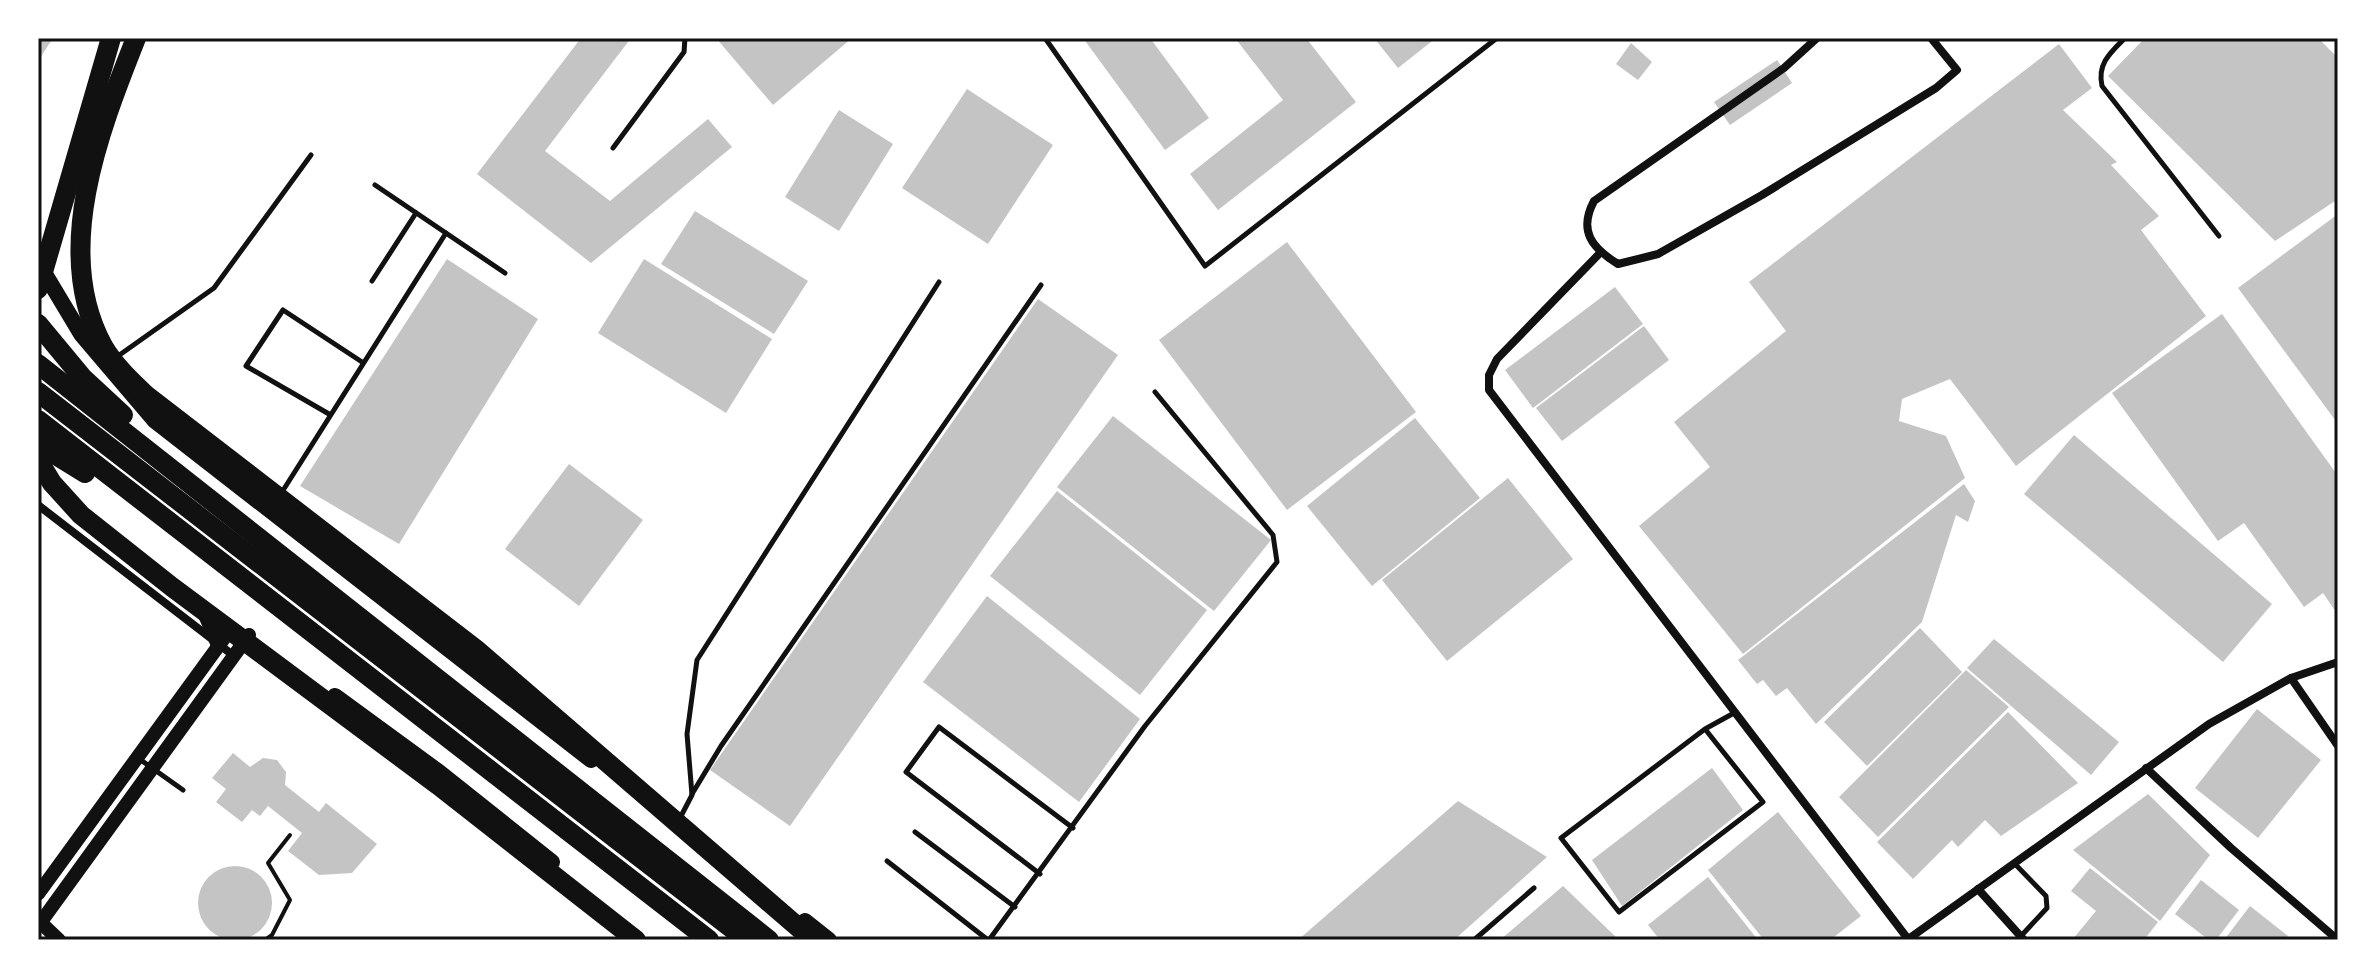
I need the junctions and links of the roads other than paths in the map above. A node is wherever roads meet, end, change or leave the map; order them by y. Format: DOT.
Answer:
graph roads {
  1 [pos="111,38"];
  2 [pos="136,38"];
  3 [pos="685,38"];
  4 [pos="1045,38"];
  5 [pos="1497,38"];
  6 [pos="1817,38"];
  7 [pos="1931,38"];
  8 [pos="2125,38"];
  9 [pos="613,148"];
  10 [pos="311,155"];
  11 [pos="375,185"];
  12 [pos="416,213"];
  13 [pos="446,233"];
  14 [pos="2219,236"];
  15 [pos="1600,253"];
  16 [pos="38,262"];
  17 [pos="505,273"];
  18 [pos="372,281"];
  19 [pos="939,282"];
  20 [pos="1041,285"];
  21 [pos="38,289"];
  22 [pos="38,324"];
  23 [pos="362,362"];
  24 [pos="38,364"];
  25 [pos="104,365"];
  26 [pos="38,392"];
  27 [pos="1155,392"];
  28 [pos="329,414"];
  29 [pos="38,420"];
  30 [pos="38,436"];
  31 [pos="38,444"];
  32 [pos="38,460"];
  33 [pos="85,473"];
  34 [pos="38,478"];
  35 [pos="207,495"];
  36 [pos="38,505"];
  37 [pos="270,512"];
  38 [pos="198,597"];
  39 [pos="235,624"];
  40 [pos="249,635"];
  41 [pos="219,645"];
  42 [pos="234,656"];
  43 [pos="2338,662"];
  44 [pos="2291,678"];
  45 [pos="1734,713"];
  46 [pos="1705,729"];
  47 [pos="2338,746"];
  48 [pos="138,757"];
  49 [pos="152,768"];
  50 [pos="2146,768"];
  51 [pos="183,790"];
  52 [pos="692,795"];
  53 [pos="677,825"];
  54 [pos="1074,828"];
  55 [pos="915,832"];
  56 [pos="887,861"];
  57 [pos="2014,863"];
  58 [pos="1040,874"];
  59 [pos="1534,888"];
  60 [pos="1978,889"];
  61 [pos="38,894"];
  62 [pos="1015,907"];
  63 [pos="39,923"];
  64 [pos="2022,938"];
  65 [pos="59,940"];
  66 [pos="636,940"];
  67 [pos="650,940"];
  68 [pos="690,940"];
  69 [pos="709,940"];
  70 [pos="747,940"];
  71 [pos="769,940"];
  72 [pos="813,940"];
  73 [pos="829,940"];
  74 [pos="989,940"];
  75 [pos="1474,940"];
  76 [pos="1908,940"];
  77 [pos="2338,940"];
  1 -- 21 [label="highway"];
  2 -- 72 [label="highway"];
  3 -- 9 [label="lane"];
  4 -- 5 [label="lane"];
  6 -- 15 [label="street"];
  7 -- 15 [label="street"];
  8 -- 14 [label="lane"];
  10 -- 25 [label="lane"];
  11 -- 12 [label="lane"];
  12 -- 13 [label="lane"];
  12 -- 18 [label="lane"];
  13 -- 17 [label="lane"];
  13 -- 23 [label="lane"];
  15 -- 45 [label="street"];
  16 -- 25 [label="main road"];
  19 -- 52 [label="lane"];
  20 -- 52 [label="lane"];
  22 -- 35 [label="highway"];
  23 -- 28 [label="lane"];
  23 -- 28 [label="lane"];
  24 -- 35 [label="highway"];
  25 -- 37 [label="main road"];
  26 -- 70 [label="highway"];
  27 -- 54 [label="lane"];
  28 -- 37 [label="lane"];
  29 -- 69 [label="highway"];
  30 -- 33 [label="highway"];
  31 -- 33 [label="highway"];
  32 -- 66 [label="highway"];
  33 -- 68 [label="highway"];
  34 -- 38 [label="main road"];
  35 -- 71 [label="highway"];
  36 -- 41 [label="street"];
  37 -- 53 [label="main road"];
  38 -- 39 [label="main road"];
  38 -- 41 [label="main road"];
  39 -- 40 [label="main road"];
  39 -- 41 [label="street"];
  40 -- 42 [label="street"];
  40 -- 67 [label="main road"];
  41 -- 42 [label="street"];
  41 -- 48 [label="street"];
  42 -- 49 [label="street"];
  43 -- 44 [label="street"];
  44 -- 47 [label="street"];
  44 -- 50 [label="street"];
  45 -- 46 [label="lane"];
  45 -- 76 [label="street"];
  46 -- 46 [label="lane"];
  48 -- 49 [label="lane"];
  48 -- 61 [label="street"];
  49 -- 51 [label="lane"];
  49 -- 63 [label="street"];
  50 -- 57 [label="street"];
  50 -- 77 [label="street"];
  52 -- 53 [label="lane"];
  53 -- 73 [label="main road"];
  54 -- 58 [label="lane"];
  54 -- 58 [label="lane"];
  55 -- 62 [label="lane"];
  56 -- 74 [label="lane"];
  57 -- 60 [label="street"];
  57 -- 64 [label="lane"];
  58 -- 62 [label="lane"];
  59 -- 75 [label="lane"];
  60 -- 64 [label="street"];
  60 -- 76 [label="street"];
  62 -- 74 [label="lane"];
  63 -- 65 [label="street"];
}
